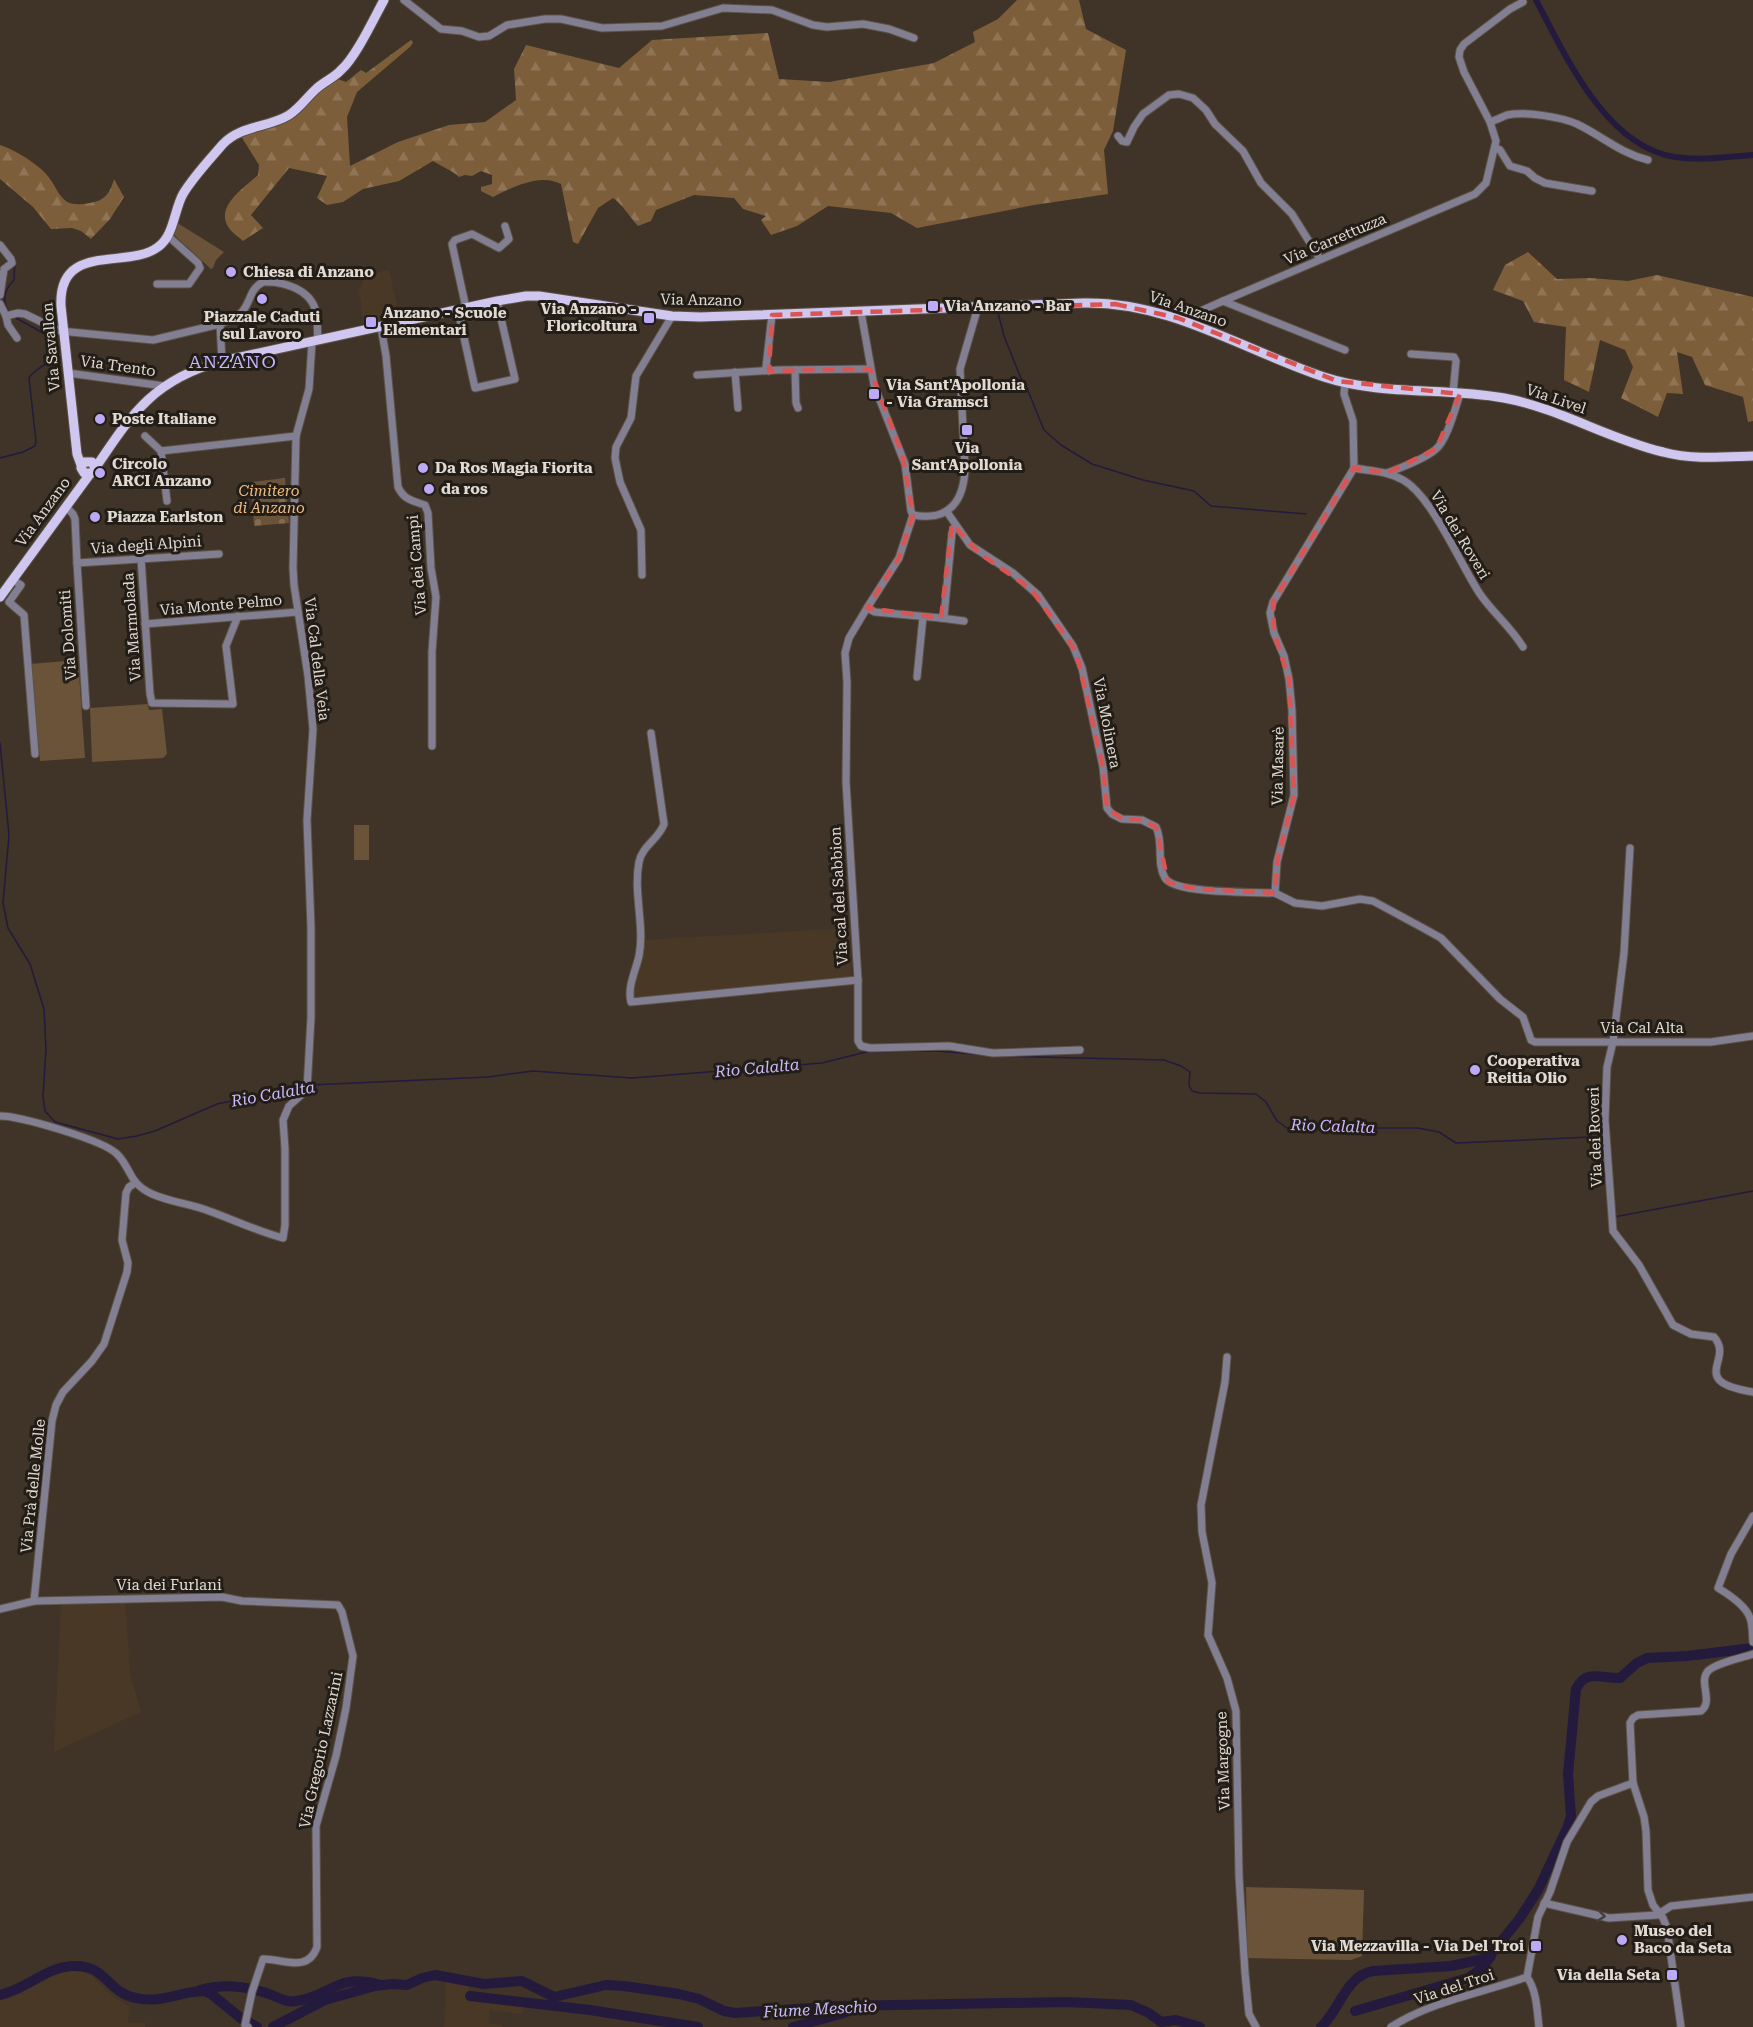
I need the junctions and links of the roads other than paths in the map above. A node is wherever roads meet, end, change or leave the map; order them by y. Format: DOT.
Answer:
graph roads {
  1 [pos="384,0"];
  2 [pos="404,0"];
  3 [pos="1523,2"];
  4 [pos="914,38"];
  5 [pos="1490,122"];
  6 [pos="1118,136"];
  7 [pos="1496,148"];
  8 [pos="1648,160"];
  9 [pos="1592,191"];
  10 [pos="506,226"];
  11 [pos="168,236"];
  12 [pos="0,245"];
  13 [pos="1320,259"];
  14 [pos="157,284"];
  15 [pos="0,295"];
  16 [pos="497,301"];
  17 [pos="1223,301"];
  18 [pos="0,304"];
  19 [pos="978,307"];
  20 [pos="462,309"];
  21 [pos="861,312"];
  22 [pos="772,315"];
  23 [pos="6,316"];
  24 [pos="672,316"];
  25 [pos="1186,321"];
  26 [pos="220,324"];
  27 [pos="381,327"];
  28 [pos="64,332"];
  29 [pos="17,338"];
  30 [pos="315,341"];
  31 [pos="1345,350"];
  32 [pos="1411,354"];
  33 [pos="222,361"];
  34 [pos="870,369"];
  35 [pos="769,370"];
  36 [pos="795,370"];
  37 [pos="735,372"];
  38 [pos="68,373"];
  39 [pos="697,375"];
  40 [pos="1345,383"];
  41 [pos="164,386"];
  42 [pos="1457,393"];
  43 [pos="738,408"];
  44 [pos="798,408"];
  45 [pos="145,436"];
  46 [pos="296,436"];
  47 [pos="161,451"];
  48 [pos="1753,456"];
  49 [pos="88,467"];
  50 [pos="1354,468"];
  51 [pos="1386,473"];
  52 [pos="167,501"];
  53 [pos="66,507"];
  54 [pos="947,513"];
  55 [pos="913,515"];
  56 [pos="59,517"];
  57 [pos="75,525"];
  58 [pos="956,526"];
  59 [pos="219,554"];
  60 [pos="141,558"];
  61 [pos="77,563"];
  62 [pos="642,575"];
  63 [pos="13,580"];
  64 [pos="0,597"];
  65 [pos="867,608"];
  66 [pos="298,612"];
  67 [pos="238,616"];
  68 [pos="923,616"];
  69 [pos="941,618"];
  70 [pos="964,621"];
  71 [pos="145,624"];
  72 [pos="1523,647"];
  73 [pos="917,677"];
  74 [pos="86,706"];
  75 [pos="651,733"];
  76 [pos="432,746"];
  77 [pos="35,754"];
  78 [pos="1630,848"];
  79 [pos="1275,892"];
  80 [pos="858,981"];
  81 [pos="1753,1036"];
  82 [pos="1613,1042"];
  83 [pos="1080,1050"];
  84 [pos="0,1116"];
  85 [pos="135,1183"];
  86 [pos="1227,1357"];
  87 [pos="1753,1392"];
  88 [pos="1753,1516"];
  89 [pos="34,1601"];
  90 [pos="338,1605"];
  91 [pos="0,1609"];
  92 [pos="1753,1641"];
  93 [pos="1753,1654"];
  94 [pos="1633,1783"];
  95 [pos="1753,1897"];
  96 [pos="1544,1903"];
  97 [pos="1660,1914"];
  98 [pos="1527,1977"];
  99 [pos="247,2023"];
  100 [pos="1256,2027"];
  101 [pos="1391,2027"];
  102 [pos="1539,2027"];
  103 [pos="1681,2027"];
  1 -- 11 [label="main road"];
  2 -- 4 [label="street"];
  3 -- 5 [label="street"];
  5 -- 7 [label="street"];
  5 -- 8 [label="street"];
  6 -- 13 [label="street"];
  7 -- 9 [label="street"];
  7 -- 13 [label="street, Via Carrettuzza"];
  10 -- 20 [label="street"];
  11 -- 14 [label="street"];
  11 -- 28 [label="main road, Via Savallon"];
  12 -- 15 [label="street"];
  13 -- 17 [label="street, Via Carrettuzza"];
  16 -- 20 [label="main road, Via Anzano"];
  16 -- 20 [label="street"];
  16 -- 24 [label="main road, Via Anzano"];
  17 -- 25 [label="street, Via Carrettuzza"];
  17 -- 31 [label="street"];
  18 -- 23 [label="street"];
  19 -- 21 [label="main road, Via Anzano"];
  19 -- 25 [label="main road, Via Anzano"];
  19 -- 54 [label="street"];
  20 -- 27 [label="main road, Via Anzano"];
  21 -- 22 [label="main road, Via Anzano"];
  21 -- 34 [label="street"];
  22 -- 24 [label="main road, Via Anzano"];
  22 -- 35 [label="street"];
  23 -- 28 [label="street, Via Cal della Veia"];
  23 -- 29 [label="street"];
  24 -- 62 [label="street"];
  25 -- 40 [label="main road, Via Anzano"];
  26 -- 28 [label="street, Via Cal della Veia"];
  26 -- 30 [label="street, Via Cal della Veia"];
  26 -- 33 [label="street"];
  27 -- 30 [label="main road, Via Anzano"];
  27 -- 76 [label="street, Via dei Campi"];
  28 -- 38 [label="main road, Via Savallon"];
  30 -- 33 [label="main road, Via Anzano"];
  30 -- 46 [label="street, Via Cal della Veia"];
  32 -- 42 [label="street"];
  33 -- 41 [label="main road, Via Anzano"];
  34 -- 36 [label="street"];
  34 -- 55 [label="street"];
  35 -- 36 [label="street"];
  35 -- 37 [label="street"];
  36 -- 44 [label="street"];
  37 -- 39 [label="street"];
  37 -- 43 [label="street"];
  38 -- 41 [label="street, Via Trento"];
  38 -- 49 [label="main road, Via Savallon"];
  40 -- 42 [label="main road, Via Livel"];
  40 -- 50 [label="street"];
  41 -- 49 [label="main road, Via Anzano"];
  42 -- 48 [label="main road, Via Livel"];
  42 -- 51 [label="street"];
  45 -- 47 [label="street"];
  46 -- 47 [label="street"];
  46 -- 66 [label="street, Via Cal della Veia"];
  47 -- 52 [label="street"];
  49 -- 53 [label="main road, Via Anzano"];
  50 -- 51 [label="street, Via dei Roveri"];
  50 -- 79 [label="street, Via Masarè"];
  51 -- 72 [label="street, Via dei Roveri"];
  53 -- 56 [label="main road, Via Anzano"];
  53 -- 57 [label="street, Via degli Alpini"];
  54 -- 55 [label="street"];
  54 -- 58 [label="street, Via Molinera"];
  55 -- 65 [label="street"];
  56 -- 57 [label="street, Via degli Alpini"];
  56 -- 63 [label="main road, Via Anzano"];
  57 -- 61 [label="street, Via degli Alpini"];
  58 -- 69 [label="street"];
  58 -- 79 [label="street, Via Molinera"];
  59 -- 60 [label="street, Via degli Alpini"];
  60 -- 61 [label="street, Via degli Alpini"];
  60 -- 71 [label="street, Via Marmolada"];
  61 -- 74 [label="street, Via Dolomiti"];
  63 -- 64 [label="main road, Via Anzano"];
  63 -- 77 [label="street"];
  65 -- 68 [label="street"];
  65 -- 80 [label="street, Via cal del Sabbion"];
  66 -- 67 [label="street, Via Monte Pelmo"];
  66 -- 85 [label="street, Via Cal della Veia"];
  67 -- 71 [label="street, Via Monte Pelmo"];
  67 -- 71 [label="street, Via Marmolada"];
  68 -- 69 [label="street"];
  68 -- 73 [label="street"];
  69 -- 70 [label="street"];
  75 -- 80 [label="street, Via cal del Sabbion"];
  78 -- 82 [label="street, Via dei Roveri"];
  79 -- 82 [label="street, Via Cal Alta"];
  80 -- 83 [label="street"];
  81 -- 82 [label="street, Via Cal Alta"];
  82 -- 87 [label="street, Via dei Roveri"];
  84 -- 85 [label="street"];
  85 -- 89 [label="street, Via Prà delle Molle"];
  86 -- 100 [label="street, Via Margogne"];
  88 -- 92 [label="street"];
  89 -- 90 [label="street, Via dei Furlani"];
  89 -- 91 [label="street, Via dei Furlani"];
  90 -- 99 [label="street, Via Gregorio Lazzarini"];
  93 -- 94 [label="street"];
  94 -- 96 [label="street"];
  94 -- 97 [label="street"];
  95 -- 97 [label="street"];
  96 -- 97 [label="street, one-way"];
  96 -- 98 [label="street"];
  97 -- 103 [label="street"];
  98 -- 101 [label="street, Via del Troi"];
  98 -- 102 [label="street"];
}
